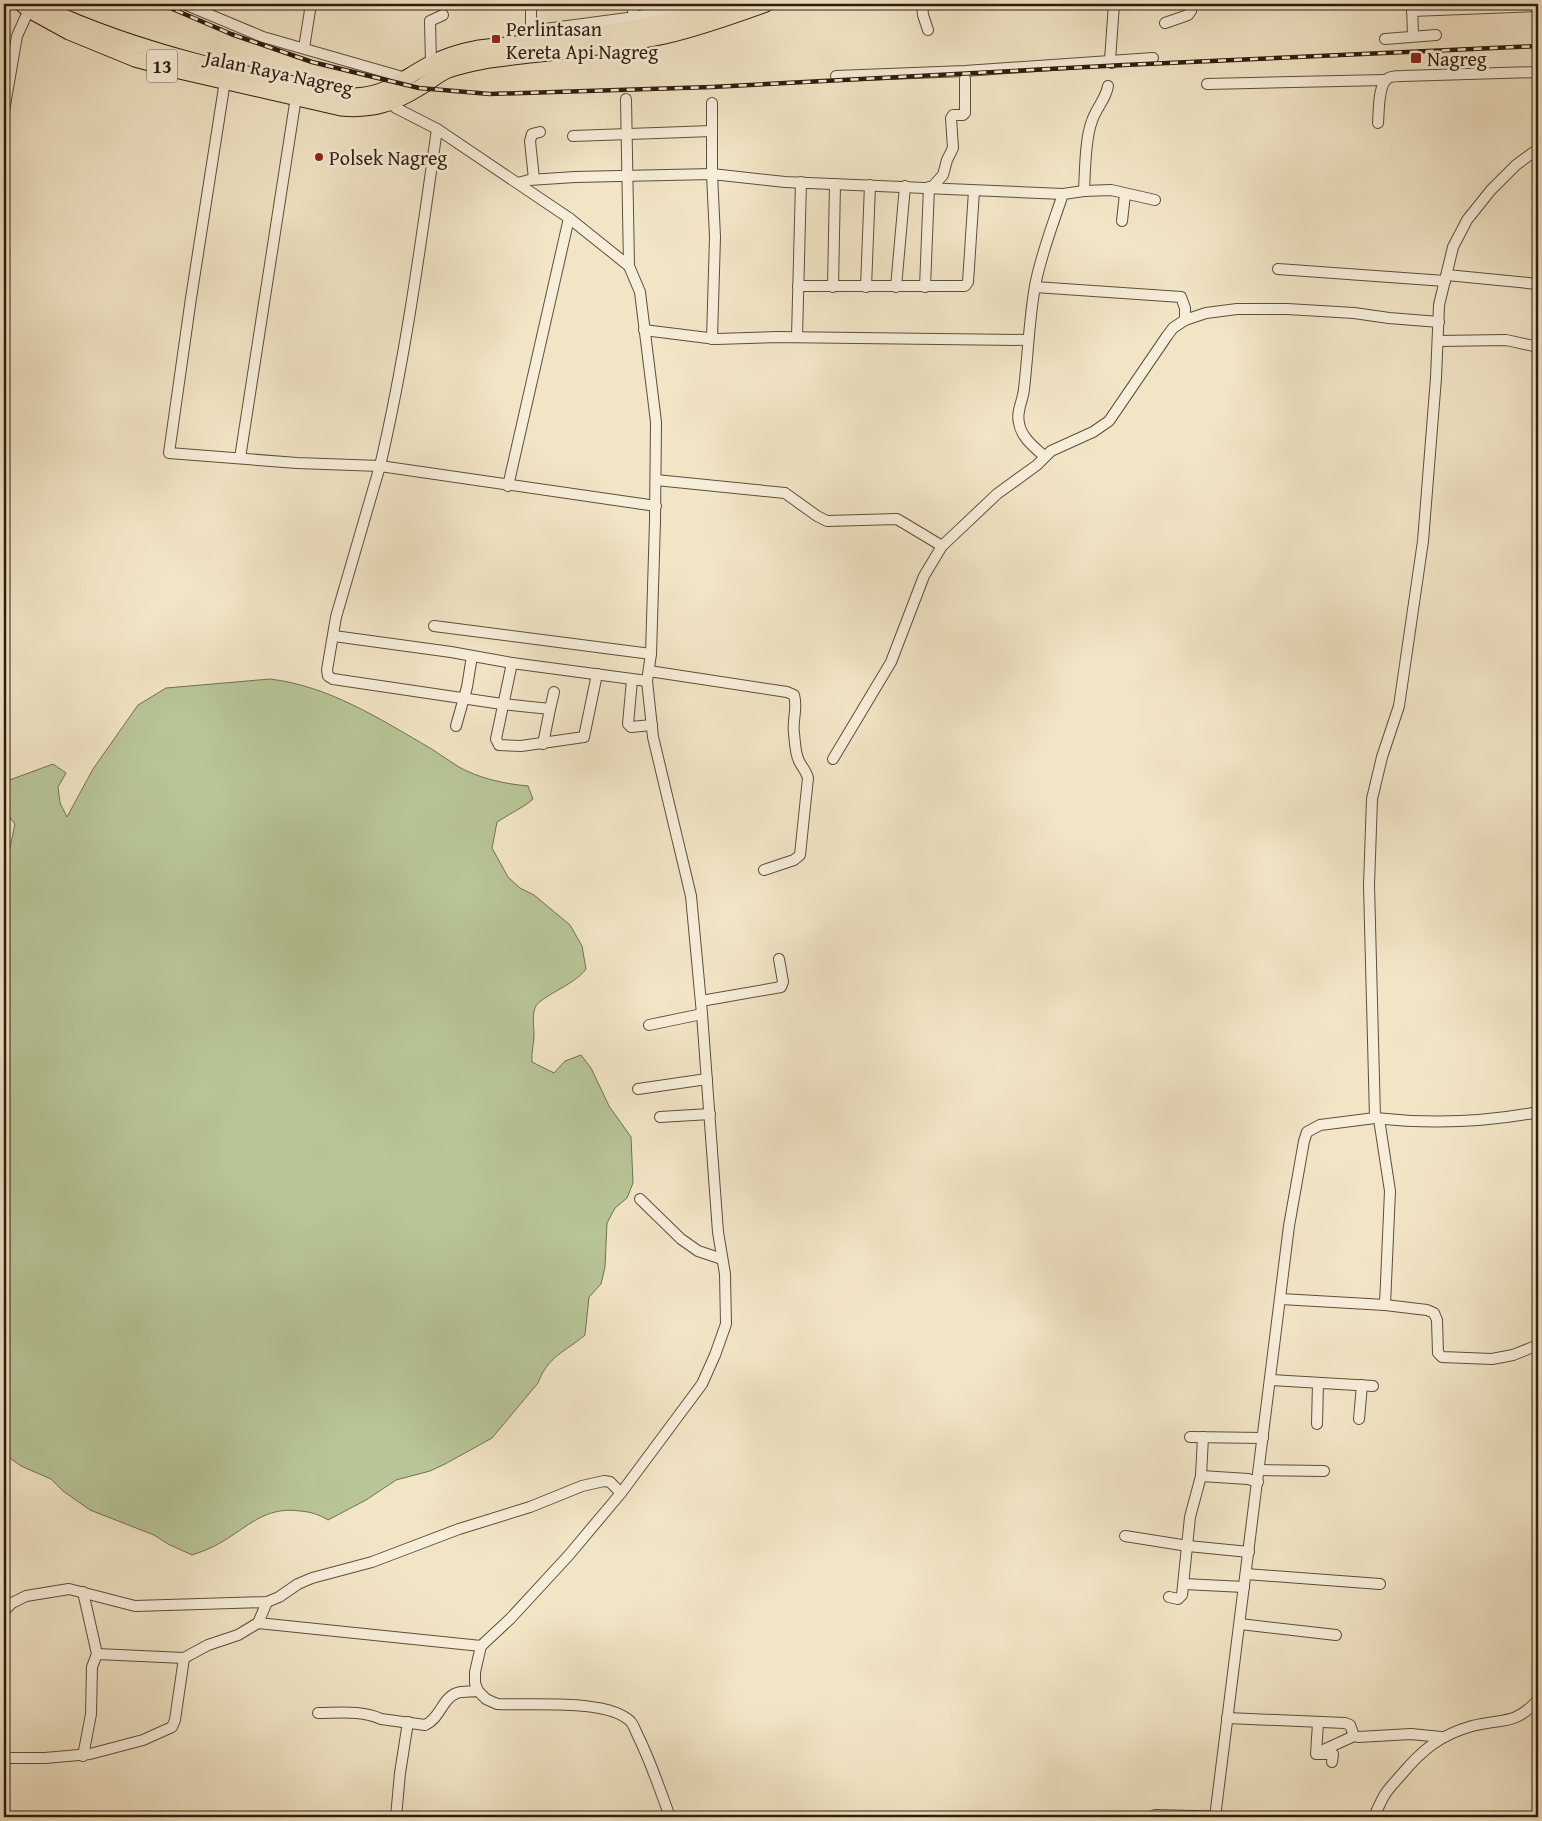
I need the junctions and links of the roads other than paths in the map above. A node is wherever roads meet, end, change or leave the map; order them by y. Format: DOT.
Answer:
graph roads {
  1 [pos="184,4"];
  2 [pos="311,4"];
  3 [pos="531,4"];
  4 [pos="630,4"];
  5 [pos="693,4"];
  6 [pos="731,4"];
  7 [pos="766,4"];
  8 [pos="922,4"];
  9 [pos="1114,4"];
  10 [pos="1191,4"];
  11 [pos="29,5"];
  12 [pos="1520,5"];
  13 [pos="1538,6"];
  14 [pos="1412,7"];
  15 [pos="443,15"];
  16 [pos="635,17"];
  17 [pos="1165,23"];
  18 [pos="928,30"];
  19 [pos="1436,35"];
  20 [pos="531,36"];
  21 [pos="1413,36"];
  22 [pos="1385,39"];
  23 [pos="304,48"];
  24 [pos="1153,58"];
  25 [pos="1111,62"];
  26 [pos="431,63"];
  27 [pos="1538,72"];
  28 [pos="965,74"];
  29 [pos="836,76"];
  30 [pos="406,78"];
  31 [pos="1385,80"];
  32 [pos="225,81"];
  33 [pos="1207,84"];
  34 [pos="1108,86"];
  35 [pos="296,98"];
  36 [pos="386,98"];
  37 [pos="626,99"];
  38 [pos="712,103"];
  39 [pos="4,111"];
  40 [pos="1378,123"];
  41 [pos="437,129"];
  42 [pos="712,131"];
  43 [pos="540,132"];
  44 [pos="627,133"];
  45 [pos="573,136"];
  46 [pos="1538,149"];
  47 [pos="712,174"];
  48 [pos="627,175"];
  49 [pos="534,180"];
  50 [pos="801,182"];
  51 [pos="518,183"];
  52 [pos="835,184"];
  53 [pos="870,185"];
  54 [pos="905,186"];
  55 [pos="931,187"];
  56 [pos="974,191"];
  57 [pos="1084,191"];
  58 [pos="1063,194"];
  59 [pos="1125,194"];
  60 [pos="1155,200"];
  61 [pos="569,218"];
  62 [pos="1122,221"];
  63 [pos="629,266"];
  64 [pos="1278,269"];
  65 [pos="1446,278"];
  66 [pos="1538,284"];
  67 [pos="798,286"];
  68 [pos="833,287"];
  69 [pos="866,287"];
  70 [pos="896,287"];
  71 [pos="925,287"];
  72 [pos="1035,287"];
  73 [pos="1185,320"];
  74 [pos="1439,322"];
  75 [pos="644,330"];
  76 [pos="797,337"];
  77 [pos="712,338"];
  78 [pos="1027,340"];
  79 [pos="1438,341"];
  80 [pos="1538,347"];
  81 [pos="1044,456"];
  82 [pos="240,458"];
  83 [pos="380,466"];
  84 [pos="656,480"];
  85 [pos="508,486"];
  86 [pos="656,506"];
  87 [pos="942,546"];
  88 [pos="434,626"];
  89 [pos="334,636"];
  90 [pos="651,654"];
  91 [pos="472,656"];
  92 [pos="512,663"];
  93 [pos="597,674"];
  94 [pos="648,676"];
  95 [pos="632,680"];
  96 [pos="554,692"];
  97 [pos="464,697"];
  98 [pos="502,704"];
  99 [pos="550,709"];
  100 [pos="652,724"];
  101 [pos="456,726"];
  102 [pos="543,744"];
  103 [pos="833,759"];
  104 [pos="764,870"];
  105 [pos="779,959"];
  106 [pos="701,1001"];
  107 [pos="702,1014"];
  108 [pos="649,1025"];
  109 [pos="707,1079"];
  110 [pos="638,1089"];
  111 [pos="1538,1112"];
  112 [pos="710,1114"];
  113 [pos="660,1117"];
  114 [pos="1377,1119"];
  115 [pos="640,1200"];
  116 [pos="722,1259"];
  117 [pos="1280,1299"];
  118 [pos="1385,1305"];
  119 [pos="1538,1345"];
  120 [pos="1271,1380"];
  121 [pos="1318,1383"];
  122 [pos="1362,1385"];
  123 [pos="1373,1386"];
  124 [pos="1359,1419"];
  125 [pos="1317,1424"];
  126 [pos="1190,1437"];
  127 [pos="1204,1437"];
  128 [pos="1263,1438"];
  129 [pos="1259,1470"];
  130 [pos="1324,1471"];
  131 [pos="1201,1476"];
  132 [pos="1258,1482"];
  133 [pos="621,1493"];
  134 [pos="1538,1503"];
  135 [pos="1538,1530"];
  136 [pos="1126,1536"];
  137 [pos="1188,1546"];
  138 [pos="1249,1552"];
  139 [pos="1246,1574"];
  140 [pos="1184,1584"];
  141 [pos="1380,1584"];
  142 [pos="1244,1587"];
  143 [pos="83,1592"];
  144 [pos="1169,1598"];
  145 [pos="267,1602"];
  146 [pos="4,1611"];
  147 [pos="258,1623"];
  148 [pos="1240,1624"];
  149 [pos="1336,1635"];
  150 [pos="481,1646"];
  151 [pos="97,1654"];
  152 [pos="184,1658"];
  153 [pos="478,1690"];
  154 [pos="1537,1705"];
  155 [pos="318,1713"];
  156 [pos="1227,1718"];
  157 [pos="408,1722"];
  158 [pos="1318,1723"];
  159 [pos="1354,1736"];
  160 [pos="1441,1737"];
  161 [pos="1316,1754"];
  162 [pos="83,1756"];
  163 [pos="4,1758"];
  164 [pos="1332,1762"];
  165 [pos="1155,1815"];
  166 [pos="396,1817"];
  167 [pos="670,1817"];
  168 [pos="1215,1817"];
  169 [pos="1234,1817"];
  170 [pos="1374,1817"];
  1 -- 23 [label="street"];
  2 -- 23 [label="street"];
  3 -- 20 [label="street"];
  4 -- 16 [label="street"];
  5 -- 16 [label="street"];
  6 -- 20 [label="highway, Jalan Raya Nagreg / 13"];
  7 -- 36 [label="highway, Jalan Raya Nagreg / 13"];
  8 -- 18 [label="street"];
  9 -- 25 [label="street"];
  10 -- 17 [label="street"];
  11 -- 32 [label="highway, Jalan Raya Nagreg / 13"];
  11 -- 36 [label="highway, Jalan Raya Nagreg / 13"];
  11 -- 39 [label="street"];
  12 -- 13 [label="street"];
  12 -- 14 [label="street"];
  14 -- 21 [label="street"];
  15 -- 26 [label="street"];
  16 -- 20 [label="street"];
  19 -- 21 [label="street"];
  20 -- 26 [label="highway, Jalan Raya Nagreg / 13"];
  21 -- 22 [label="street"];
  23 -- 30 [label="street"];
  24 -- 25 [label="street"];
  25 -- 28 [label="street"];
  26 -- 30 [label="highway, Jalan Raya Nagreg / 13"];
  27 -- 31 [label="street"];
  28 -- 29 [label="street"];
  28 -- 55 [label="street"];
  30 -- 36 [label="highway, Jalan Raya Nagreg / 13"];
  31 -- 33 [label="street"];
  31 -- 40 [label="street"];
  32 -- 35 [label="highway, Jalan Raya Nagreg / 13"];
  32 -- 82 [label="street"];
  34 -- 57 [label="street"];
  35 -- 36 [label="highway, Jalan Raya Nagreg / 13"];
  35 -- 82 [label="street"];
  36 -- 41 [label="street"];
  37 -- 44 [label="street"];
  38 -- 42 [label="street"];
  41 -- 51 [label="street"];
  41 -- 83 [label="street"];
  42 -- 44 [label="street"];
  42 -- 47 [label="street"];
  43 -- 49 [label="street"];
  44 -- 45 [label="street"];
  44 -- 48 [label="street"];
  46 -- 65 [label="street"];
  47 -- 48 [label="street"];
  47 -- 50 [label="street"];
  47 -- 77 [label="street"];
  48 -- 49 [label="street"];
  48 -- 63 [label="street"];
  49 -- 51 [label="street"];
  50 -- 52 [label="street"];
  50 -- 67 [label="street"];
  51 -- 61 [label="street"];
  52 -- 53 [label="street"];
  52 -- 68 [label="street"];
  53 -- 54 [label="street"];
  53 -- 69 [label="street"];
  54 -- 55 [label="street"];
  54 -- 70 [label="street"];
  55 -- 56 [label="street"];
  55 -- 71 [label="street"];
  56 -- 58 [label="street"];
  56 -- 71 [label="street"];
  57 -- 58 [label="street"];
  57 -- 59 [label="street"];
  58 -- 72 [label="street"];
  59 -- 60 [label="street"];
  59 -- 62 [label="street"];
  61 -- 63 [label="street"];
  61 -- 85 [label="street"];
  63 -- 75 [label="street"];
  64 -- 65 [label="street"];
  65 -- 66 [label="street"];
  65 -- 74 [label="street"];
  67 -- 68 [label="street"];
  67 -- 76 [label="street"];
  68 -- 69 [label="street"];
  69 -- 70 [label="street"];
  70 -- 71 [label="street"];
  72 -- 73 [label="street"];
  72 -- 78 [label="street"];
  73 -- 74 [label="street"];
  73 -- 81 [label="street"];
  74 -- 79 [label="street"];
  75 -- 77 [label="street"];
  75 -- 84 [label="street"];
  76 -- 77 [label="street"];
  76 -- 78 [label="street"];
  78 -- 81 [label="street"];
  79 -- 80 [label="street"];
  79 -- 114 [label="street"];
  81 -- 87 [label="street"];
  82 -- 83 [label="street"];
  83 -- 85 [label="street"];
  83 -- 89 [label="street"];
  84 -- 86 [label="street"];
  84 -- 87 [label="street"];
  85 -- 86 [label="street"];
  86 -- 90 [label="street"];
  87 -- 103 [label="street"];
  88 -- 90 [label="street"];
  89 -- 91 [label="street"];
  89 -- 97 [label="street"];
  90 -- 94 [label="street"];
  91 -- 92 [label="street"];
  91 -- 97 [label="street"];
  92 -- 93 [label="street"];
  92 -- 98 [label="street"];
  93 -- 95 [label="street"];
  93 -- 102 [label="street"];
  94 -- 95 [label="street"];
  94 -- 100 [label="street"];
  94 -- 104 [label="street"];
  95 -- 100 [label="street"];
  96 -- 99 [label="street"];
  97 -- 98 [label="street"];
  97 -- 101 [label="street"];
  98 -- 99 [label="street"];
  98 -- 102 [label="street"];
  99 -- 102 [label="street"];
  100 -- 106 [label="street"];
  105 -- 106 [label="street"];
  106 -- 107 [label="street"];
  107 -- 108 [label="street"];
  107 -- 109 [label="street"];
  109 -- 110 [label="street"];
  109 -- 112 [label="street"];
  111 -- 114 [label="street"];
  112 -- 113 [label="street"];
  112 -- 116 [label="street"];
  114 -- 117 [label="street"];
  114 -- 118 [label="street"];
  115 -- 116 [label="street"];
  116 -- 133 [label="street"];
  117 -- 118 [label="street"];
  117 -- 120 [label="street"];
  118 -- 119 [label="street"];
  120 -- 121 [label="street"];
  120 -- 128 [label="street"];
  121 -- 122 [label="street"];
  121 -- 125 [label="street"];
  122 -- 123 [label="street"];
  122 -- 124 [label="street"];
  126 -- 127 [label="street"];
  127 -- 128 [label="street"];
  127 -- 131 [label="street"];
  128 -- 129 [label="street"];
  129 -- 130 [label="street"];
  129 -- 132 [label="street"];
  131 -- 132 [label="street"];
  131 -- 137 [label="street"];
  132 -- 138 [label="street"];
  133 -- 145 [label="street"];
  133 -- 150 [label="street"];
  134 -- 135 [label="street"];
  136 -- 137 [label="street"];
  137 -- 138 [label="street"];
  137 -- 140 [label="street"];
  138 -- 139 [label="street"];
  139 -- 141 [label="street"];
  139 -- 142 [label="street"];
  140 -- 142 [label="street"];
  140 -- 144 [label="street"];
  142 -- 148 [label="street"];
  143 -- 145 [label="street"];
  143 -- 146 [label="street"];
  143 -- 151 [label="street"];
  145 -- 147 [label="street"];
  147 -- 150 [label="street"];
  147 -- 152 [label="street"];
  148 -- 149 [label="street"];
  148 -- 156 [label="street"];
  150 -- 153 [label="street"];
  151 -- 152 [label="street"];
  151 -- 162 [label="street"];
  152 -- 162 [label="street"];
  153 -- 157 [label="street"];
  153 -- 167 [label="street"];
  154 -- 160 [label="street"];
  155 -- 157 [label="street"];
  156 -- 158 [label="street"];
  156 -- 168 [label="street"];
  157 -- 166 [label="street"];
  158 -- 159 [label="street"];
  158 -- 161 [label="street"];
  159 -- 160 [label="street"];
  159 -- 161 [label="street"];
  160 -- 170 [label="street"];
  161 -- 164 [label="street"];
  162 -- 163 [label="street"];
  165 -- 168 [label="street"];
  168 -- 169 [label="street"];
}
